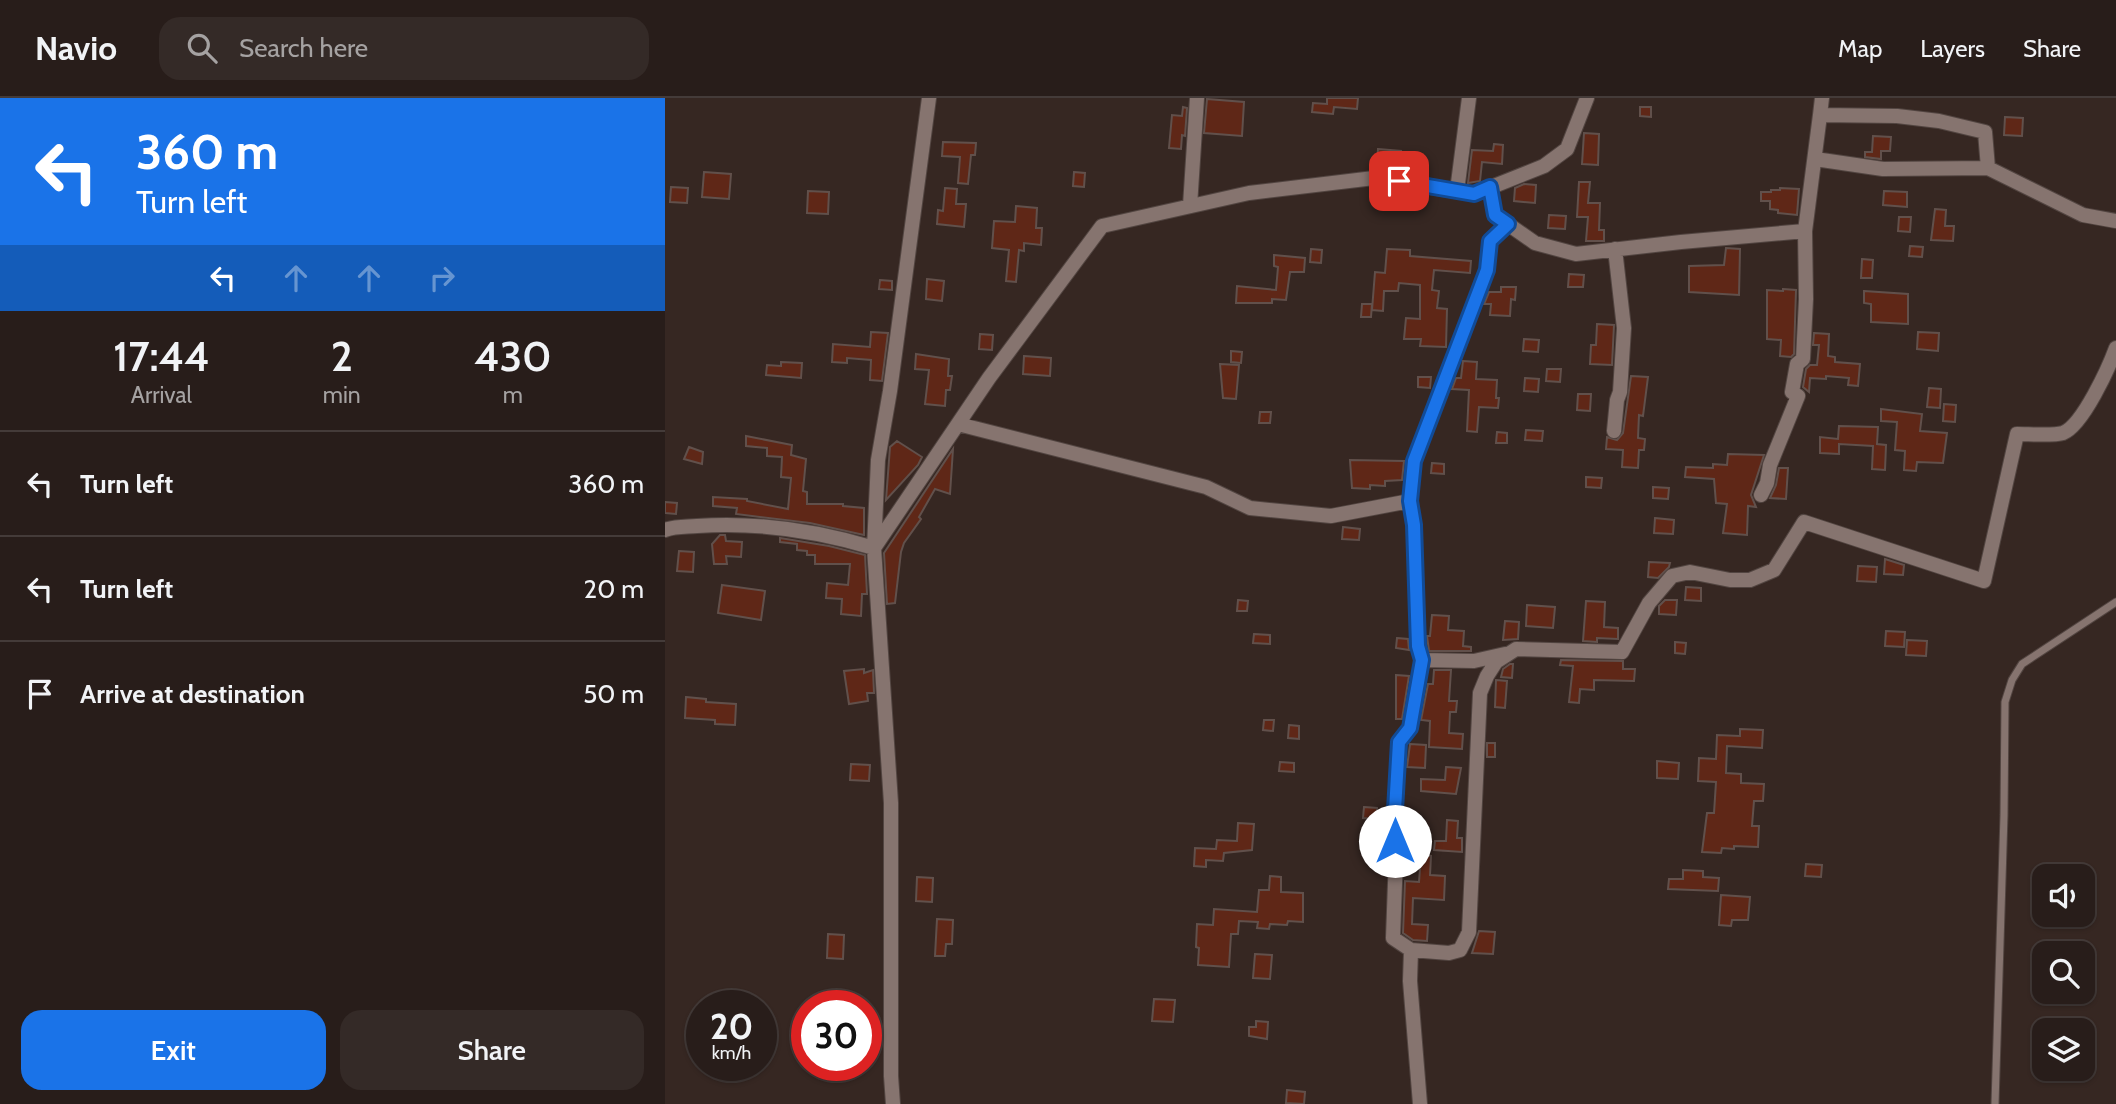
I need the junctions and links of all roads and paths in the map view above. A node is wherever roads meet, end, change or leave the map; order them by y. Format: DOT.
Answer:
graph roads {
  1 [pos="929,98"];
  2 [pos="1197,98"];
  3 [pos="1469,98"];
  4 [pos="1587,98"];
  5 [pos="1822,98"];
  6 [pos="1820,115"];
  7 [pos="1815,159"];
  8 [pos="1989,168"];
  9 [pos="1490,187"];
  10 [pos="1457,191"];
  11 [pos="1191,206"];
  12 [pos="2116,221"];
  13 [pos="1508,224"];
  14 [pos="1805,231"];
  15 [pos="1615,249"];
  16 [pos="2116,348"];
  17 [pos="958,424"];
  18 [pos="1614,431"];
  19 [pos="1761,495"];
  20 [pos="1410,501"];
  21 [pos="665,530"];
  22 [pos="874,548"];
  23 [pos="2116,602"];
  24 [pos="1510,652"];
  25 [pos="1422,660"];
  26 [pos="1411,950"];
  27 [pos="893,1104"];
  28 [pos="1420,1104"];
  29 [pos="1994,1104"];
  1 -- 22 [label="street"];
  2 -- 11 [label="street"];
  3 -- 10 [label="street"];
  4 -- 9 [label="street"];
  5 -- 6 [label="street"];
  6 -- 7 [label="street"];
  6 -- 8 [label="street"];
  7 -- 8 [label="street"];
  7 -- 14 [label="street"];
  8 -- 12 [label="street"];
  9 -- 10 [label="street"];
  9 -- 13 [label="street"];
  10 -- 11 [label="street"];
  11 -- 17 [label="street"];
  13 -- 15 [label="street"];
  13 -- 20 [label="street"];
  14 -- 15 [label="street"];
  14 -- 19 [label="street"];
  15 -- 18 [label="street"];
  16 -- 24 [label="street"];
  17 -- 20 [label="street"];
  17 -- 22 [label="street"];
  20 -- 25 [label="street"];
  21 -- 22 [label="street"];
  22 -- 27 [label="street"];
  23 -- 29 [label="lane"];
  24 -- 25 [label="street"];
  24 -- 26 [label="street"];
  25 -- 26 [label="street"];
  26 -- 28 [label="street"];
}
